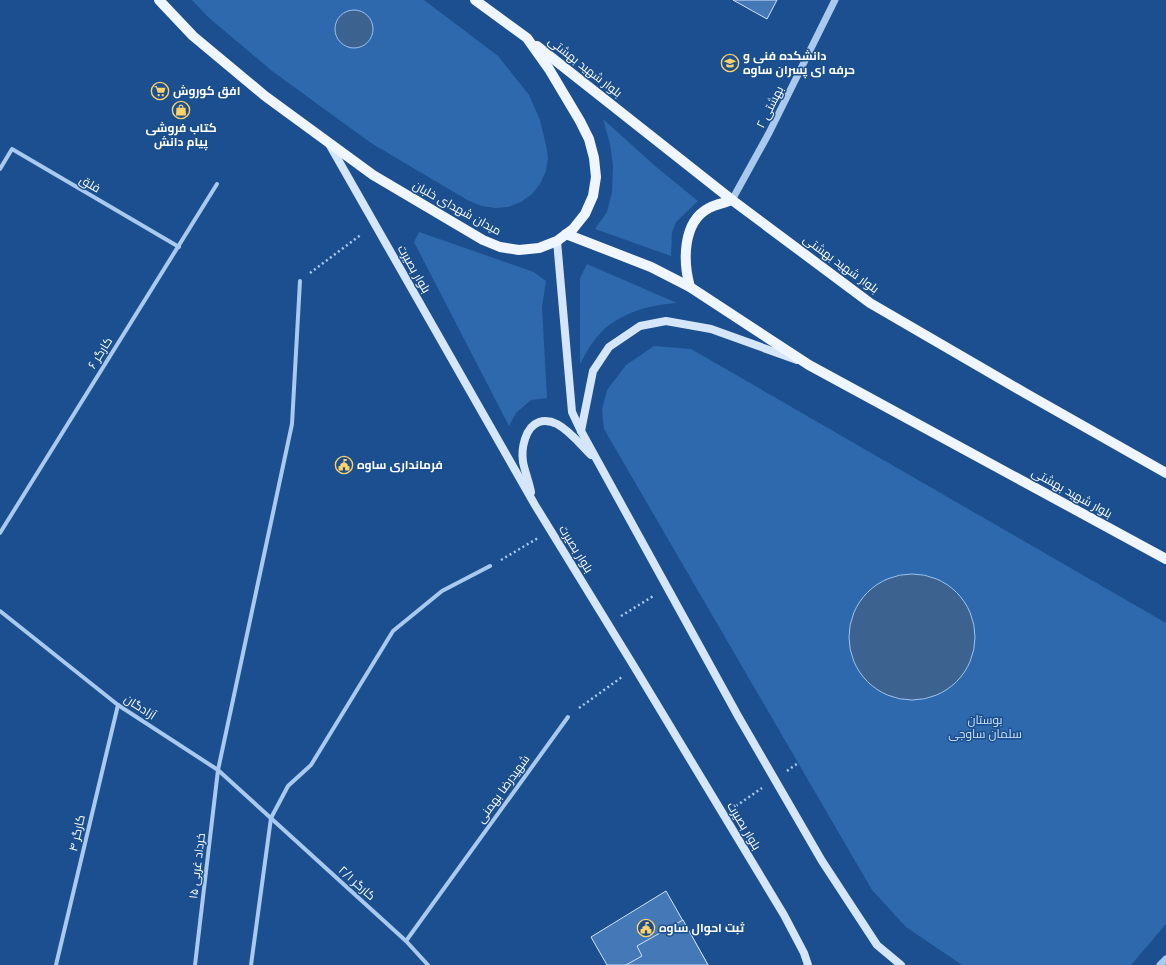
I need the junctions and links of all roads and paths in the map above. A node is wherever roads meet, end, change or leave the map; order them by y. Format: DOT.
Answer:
graph roads {
  1 [pos="159,0"];
  2 [pos="475,0"];
  3 [pos="835,0"];
  4 [pos="527,38"];
  5 [pos="327,142"];
  6 [pos="0,169"];
  7 [pos="217,184"];
  8 [pos="732,200"];
  9 [pos="374,224"];
  10 [pos="566,234"];
  11 [pos="557,241"];
  12 [pos="179,247"];
  13 [pos="300,281"];
  14 [pos="690,287"];
  15 [pos="809,365"];
  16 [pos="581,431"];
  17 [pos="600,464"];
  18 [pos="1166,473"];
  19 [pos="535,505"];
  20 [pos="551,531"];
  21 [pos="0,533"];
  22 [pos="1166,559"];
  23 [pos="490,566"];
  24 [pos="667,588"];
  25 [pos="0,611"];
  26 [pos="608,624"];
  27 [pos="635,668"];
  28 [pos="118,705"];
  29 [pos="568,717"];
  30 [pos="218,770"];
  31 [pos="271,818"];
  32 [pos="406,941"];
  33 [pos="1166,959"];
  34 [pos="56,965"];
  35 [pos="196,965"];
  36 [pos="251,965"];
  37 [pos="428,965"];
  38 [pos="808,965"];
  39 [pos="901,965"];
  40 [pos="1160,965"];
  1 -- 5 [label="main road, میدان شهدای خلبان"];
  2 -- 4 [label="main road, میدان شهدای خلبان"];
  3 -- 8 [label="street, بهشتی ۲"];
  4 -- 8 [label="main road, بلوار شهید بهشتی"];
  4 -- 10 [label="main road, میدان شهدای خلبان"];
  5 -- 9 [label="main road, بلوار بصیرت"];
  5 -- 11 [label="main road, میدان شهدای خلبان"];
  6 -- 12 [label="street, فلق"];
  7 -- 12 [label="street, کارگر ۶"];
  8 -- 14 [label="main road"];
  8 -- 18 [label="main road, بلوار شهید بهشتی"];
  9 -- 13 [label="path"];
  9 -- 19 [label="main road, بلوار بصیرت"];
  10 -- 11 [label="main road, میدان شهدای خلبان"];
  10 -- 14 [label="main road, بلوار شهید بهشتی"];
  11 -- 16 [label="main road"];
  12 -- 21 [label="street, کارگر ۶"];
  13 -- 30 [label="street, ۱۵ خرداد غربی"];
  14 -- 15 [label="main road, بلوار شهید بهشتی"];
  15 -- 16 [label="main road"];
  15 -- 22 [label="main road, بلوار شهید بهشتی"];
  16 -- 17 [label="main road"];
  17 -- 19 [label="main road"];
  17 -- 24 [label="main road"];
  19 -- 20 [label="main road, بلوار بصیرت"];
  20 -- 23 [label="path"];
  20 -- 26 [label="main road, بلوار بصیرت"];
  23 -- 31 [label="street"];
  24 -- 26 [label="path"];
  24 -- 39 [label="main road"];
  25 -- 28 [label="street, آزادگان"];
  26 -- 27 [label="main road, بلوار بصیرت"];
  27 -- 29 [label="path"];
  27 -- 38 [label="main road, بلوار بصیرت"];
  28 -- 30 [label="street, آزادگان"];
  28 -- 34 [label="street, کارگر ۴"];
  29 -- 32 [label="street, شهیدرضا بهمنی"];
  30 -- 31 [label="street, آزادگان"];
  30 -- 35 [label="street, ۱۵ خرداد غربی"];
  31 -- 32 [label="street, کارگر ۲/۱"];
  31 -- 36 [label="street"];
  32 -- 37 [label="street, کارگر ۲/۱"];
  33 -- 40 [label="street"];
}
